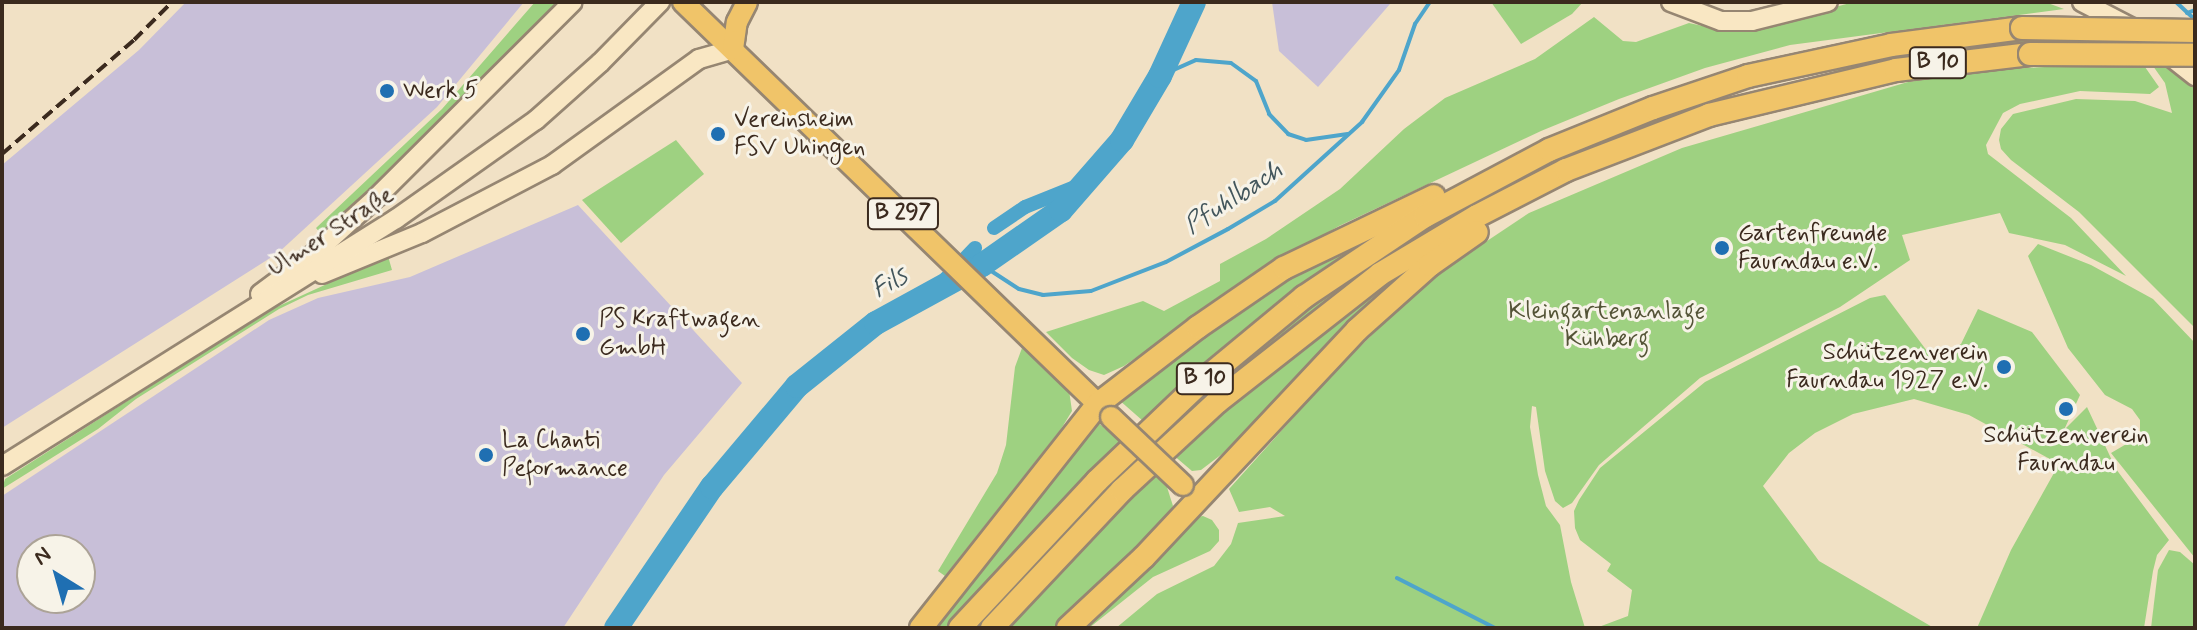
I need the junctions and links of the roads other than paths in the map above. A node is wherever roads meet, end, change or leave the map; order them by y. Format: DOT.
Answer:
graph roads {
  1 [pos="573,2"];
  2 [pos="660,2"];
  3 [pos="683,2"];
  4 [pos="747,2"];
  5 [pos="1671,2"];
  6 [pos="1828,2"];
  7 [pos="2082,2"];
  8 [pos="2195,31"];
  9 [pos="733,49"];
  10 [pos="2195,55"];
  11 [pos="2195,76"];
  12 [pos="1490,179"];
  13 [pos="1521,192"];
  14 [pos="304,279"];
  15 [pos="230,324"];
  16 [pos="1104,410"];
  17 [pos="2,466"];
  18 [pos="1190,492"];
  19 [pos="921,628"];
  20 [pos="960,628"];
  21 [pos="992,628"];
  22 [pos="1068,628"];
  1 -- 15 [label="main road"];
  2 -- 14 [label="main road, Ulmer Straße"];
  3 -- 9 [label="main road, B 297"];
  4 -- 9 [label="main road"];
  5 -- 6 [label="main road"];
  7 -- 11 [label="main road"];
  8 -- 12 [label="highway, B 10, bridge"];
  9 -- 14 [label="main road"];
  9 -- 16 [label="main road, B 297"];
  10 -- 13 [label="highway, B 10, bridge"];
  12 -- 16 [label="highway"];
  12 -- 20 [label="highway, B 10"];
  13 -- 18 [label="highway, B 10"];
  13 -- 21 [label="highway, B 10"];
  14 -- 15 [label="main road, Ulmer Straße"];
  15 -- 17 [label="main road, Ulmer Straße"];
  16 -- 18 [label="main road, B 297, bridge"];
  16 -- 19 [label="highway"];
  18 -- 22 [label="highway"];
}
